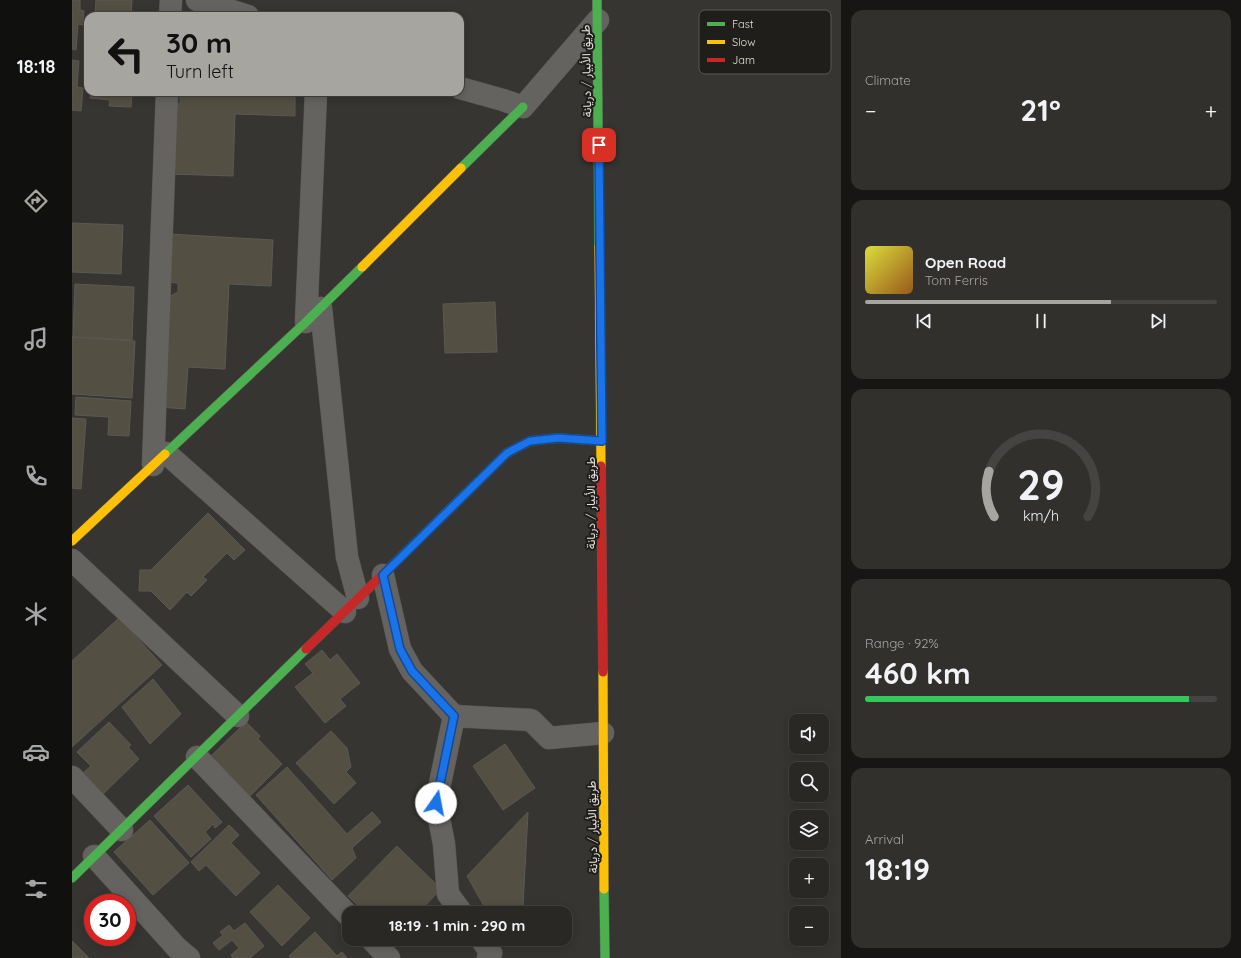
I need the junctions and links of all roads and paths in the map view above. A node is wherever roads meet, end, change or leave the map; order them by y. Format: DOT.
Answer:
graph roads {
  1 [pos="171,0"];
  2 [pos="197,0"];
  3 [pos="598,10"];
  4 [pos="170,12"];
  5 [pos="235,12"];
  6 [pos="464,89"];
  7 [pos="167,96"];
  8 [pos="316,96"];
  9 [pos="522,107"];
  10 [pos="314,315"];
  11 [pos="602,441"];
  12 [pos="160,459"];
  13 [pos="72,540"];
  14 [pos="72,560"];
  15 [pos="383,575"];
  16 [pos="352,605"];
  17 [pos="238,716"];
  18 [pos="454,716"];
  19 [pos="603,733"];
  20 [pos="196,757"];
  21 [pos="72,777"];
  22 [pos="122,830"];
  23 [pos="94,856"];
  24 [pos="72,878"];
  25 [pos="457,906"];
  26 [pos="342,909"];
  27 [pos="378,946"];
  28 [pos="486,946"];
  29 [pos="189,958"];
  30 [pos="389,958"];
  31 [pos="488,958"];
  32 [pos="605,958"];
  1 -- 4 [label="street"];
  2 -- 5 [label="street"];
  3 -- 9 [label="street"];
  3 -- 11 [label="street, طريق الأبيار / دريانة"];
  6 -- 9 [label="street"];
  7 -- 12 [label="street"];
  8 -- 10 [label="street"];
  9 -- 10 [label="street"];
  10 -- 12 [label="street"];
  10 -- 16 [label="street"];
  11 -- 15 [label="street"];
  11 -- 19 [label="street, طريق الأبيار / دريانة"];
  12 -- 13 [label="street"];
  12 -- 16 [label="street"];
  14 -- 17 [label="street"];
  15 -- 16 [label="street"];
  15 -- 18 [label="street"];
  16 -- 17 [label="street"];
  17 -- 20 [label="street"];
  18 -- 19 [label="street"];
  18 -- 25 [label="street"];
  19 -- 32 [label="street, طريق الأبيار / دريانة"];
  20 -- 22 [label="street"];
  20 -- 26 [label="street"];
  21 -- 22 [label="street"];
  22 -- 23 [label="street"];
  23 -- 24 [label="street"];
  23 -- 29 [label="street"];
  27 -- 30 [label="street"];
  28 -- 31 [label="street"];
}
